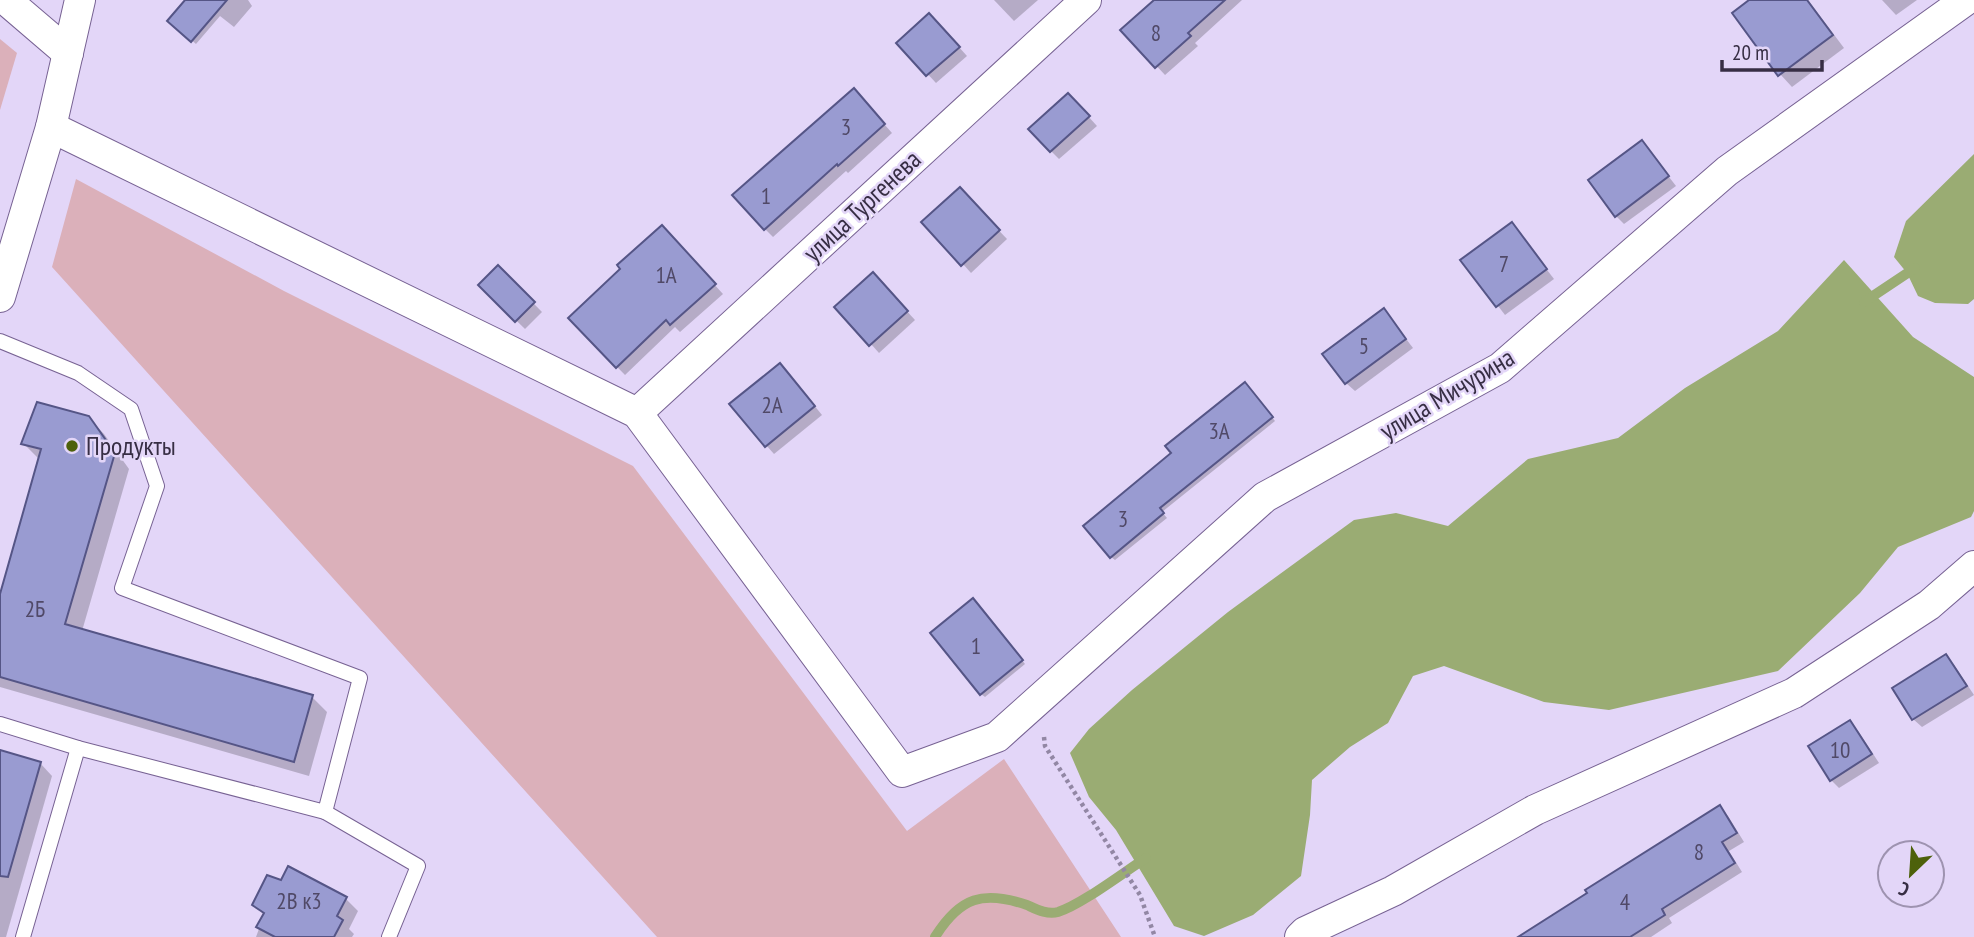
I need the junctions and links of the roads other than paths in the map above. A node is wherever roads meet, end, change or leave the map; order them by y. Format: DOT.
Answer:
graph roads {
  1 [pos="6,0"];
  2 [pos="80,0"];
  3 [pos="1086,0"];
  4 [pos="1966,0"];
  5 [pos="68,53"];
  6 [pos="51,127"];
  7 [pos="0,297"];
  8 [pos="0,341"];
  9 [pos="637,413"];
  10 [pos="1974,566"];
  11 [pos="0,724"];
  12 [pos="78,748"];
  13 [pos="325,812"];
  14 [pos="23,937"];
  15 [pos="389,937"];
  16 [pos="1300,937"];
  1 -- 5 [label="street"];
  2 -- 5 [label="street"];
  3 -- 9 [label="street, улица Тургенева"];
  4 -- 9 [label="street, улица Мичурина"];
  5 -- 6 [label="street"];
  6 -- 7 [label="street"];
  6 -- 9 [label="street"];
  8 -- 13 [label="lane"];
  10 -- 16 [label="street"];
  11 -- 12 [label="lane"];
  12 -- 13 [label="lane"];
  12 -- 14 [label="lane"];
  13 -- 15 [label="lane"];
}
